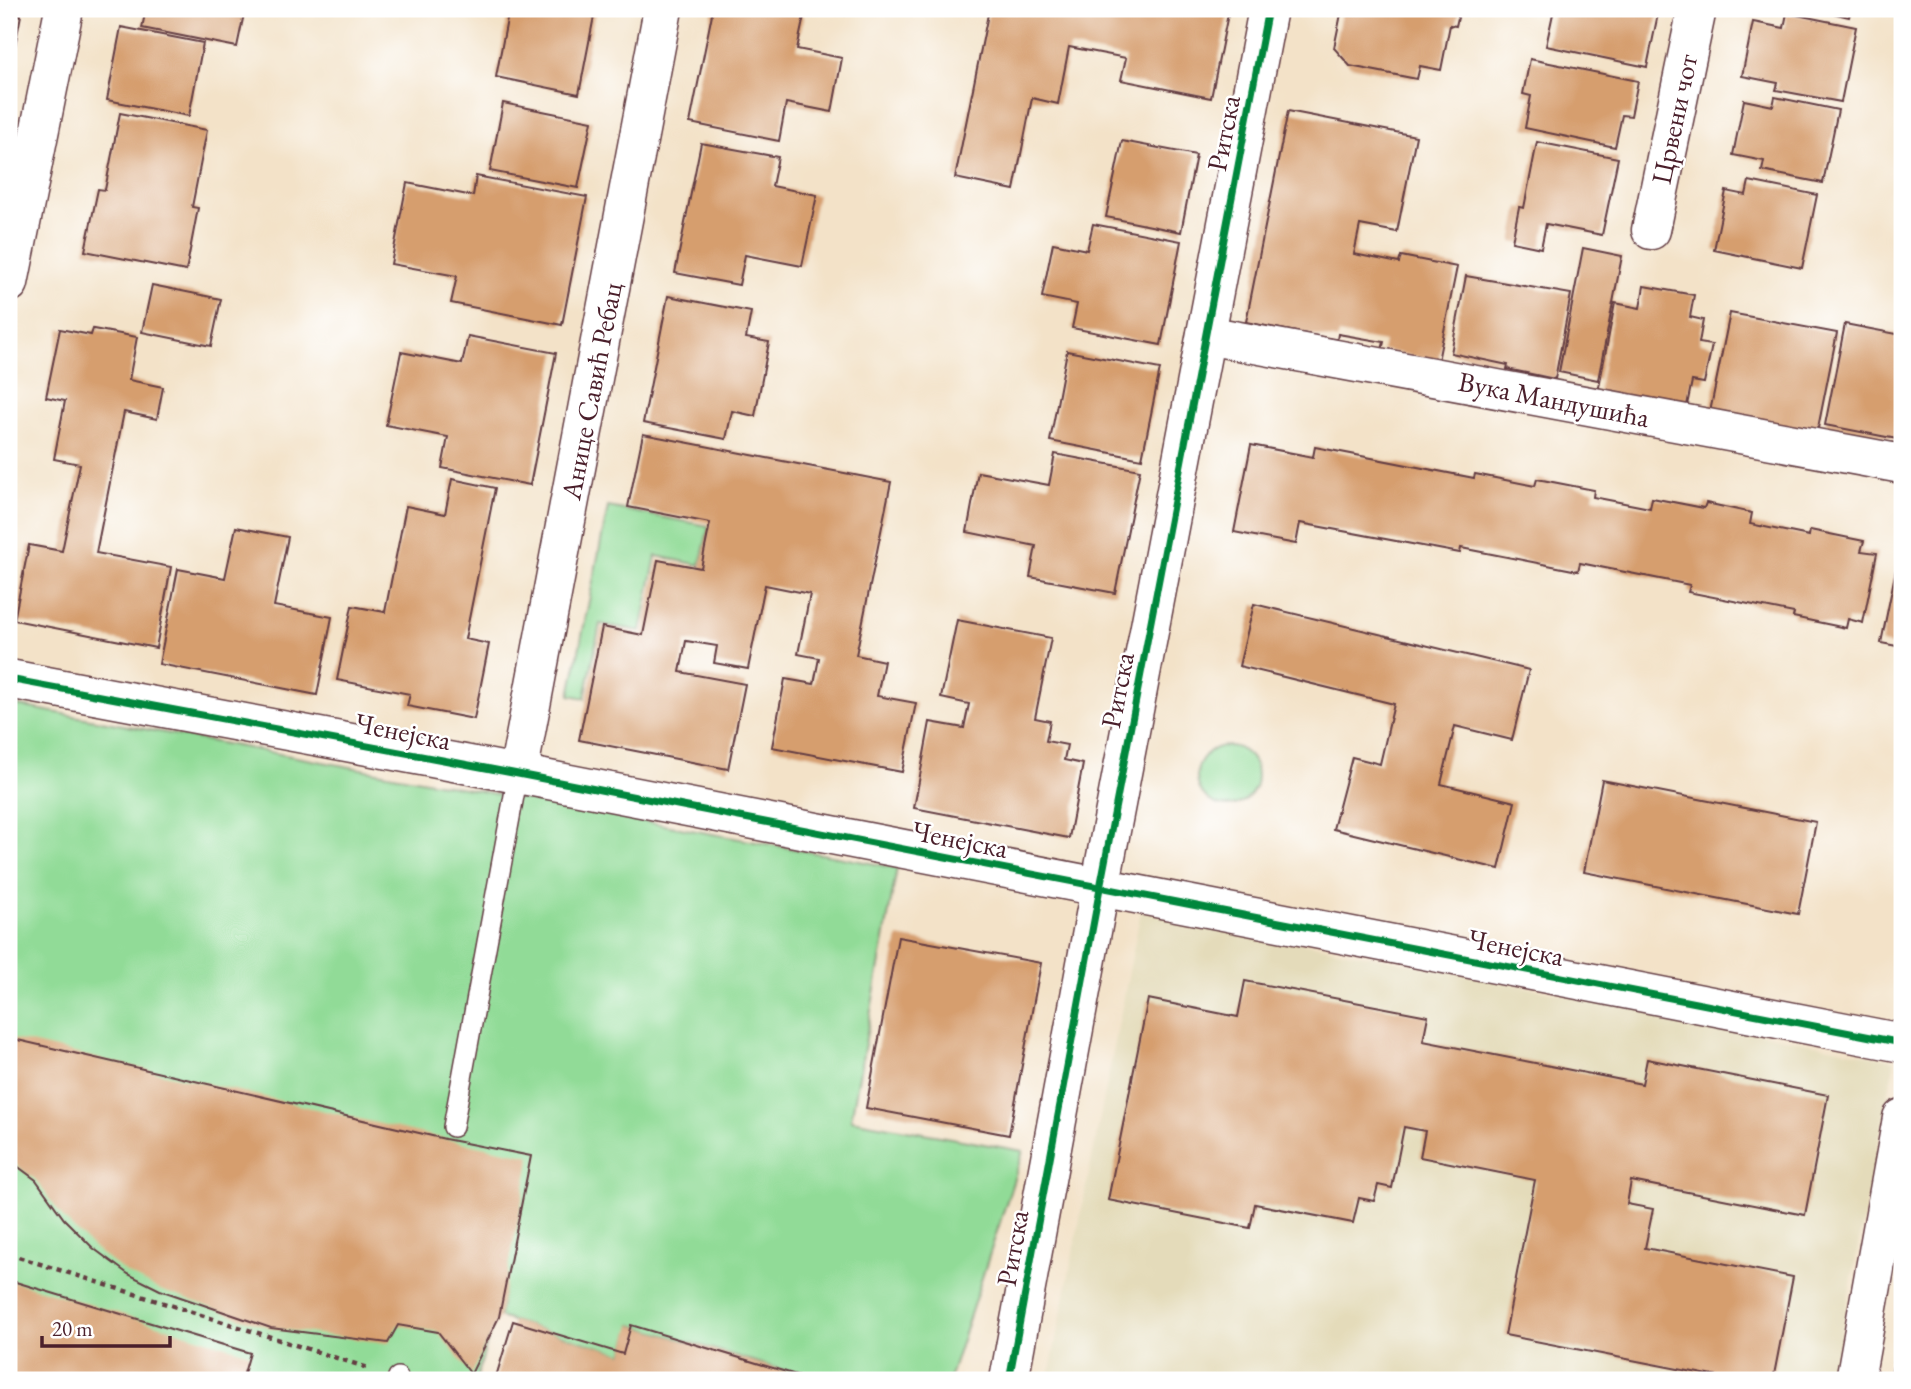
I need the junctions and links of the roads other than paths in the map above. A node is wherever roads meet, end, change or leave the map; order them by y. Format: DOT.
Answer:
graph roads {
  1 [pos="64,9"];
  2 [pos="663,9"];
  3 [pos="1268,9"];
  4 [pos="1697,9"];
  5 [pos="1651,230"];
  6 [pos="9,283"];
  7 [pos="1206,335"];
  8 [pos="1902,464"];
  9 [pos="9,680"];
  10 [pos="518,774"];
  11 [pos="1100,888"];
  12 [pos="1902,1043"];
  13 [pos="1902,1118"];
  14 [pos="453,1127"];
  15 [pos="1009,1380"];
  16 [pos="1855,1380"];
  1 -- 6 [label="street"];
  2 -- 10 [label="street, Анице Савић Ребац"];
  3 -- 7 [label="street, Ритска"];
  4 -- 5 [label="street, Црвени чот"];
  7 -- 8 [label="street, Вука Мандушића"];
  7 -- 11 [label="street, Ритска"];
  9 -- 10 [label="street, Ченејска"];
  10 -- 11 [label="street, Ченејска"];
  10 -- 14 [label="lane"];
  11 -- 12 [label="street, Ченејска"];
  11 -- 15 [label="street, Ритска"];
  13 -- 16 [label="street"];
}
